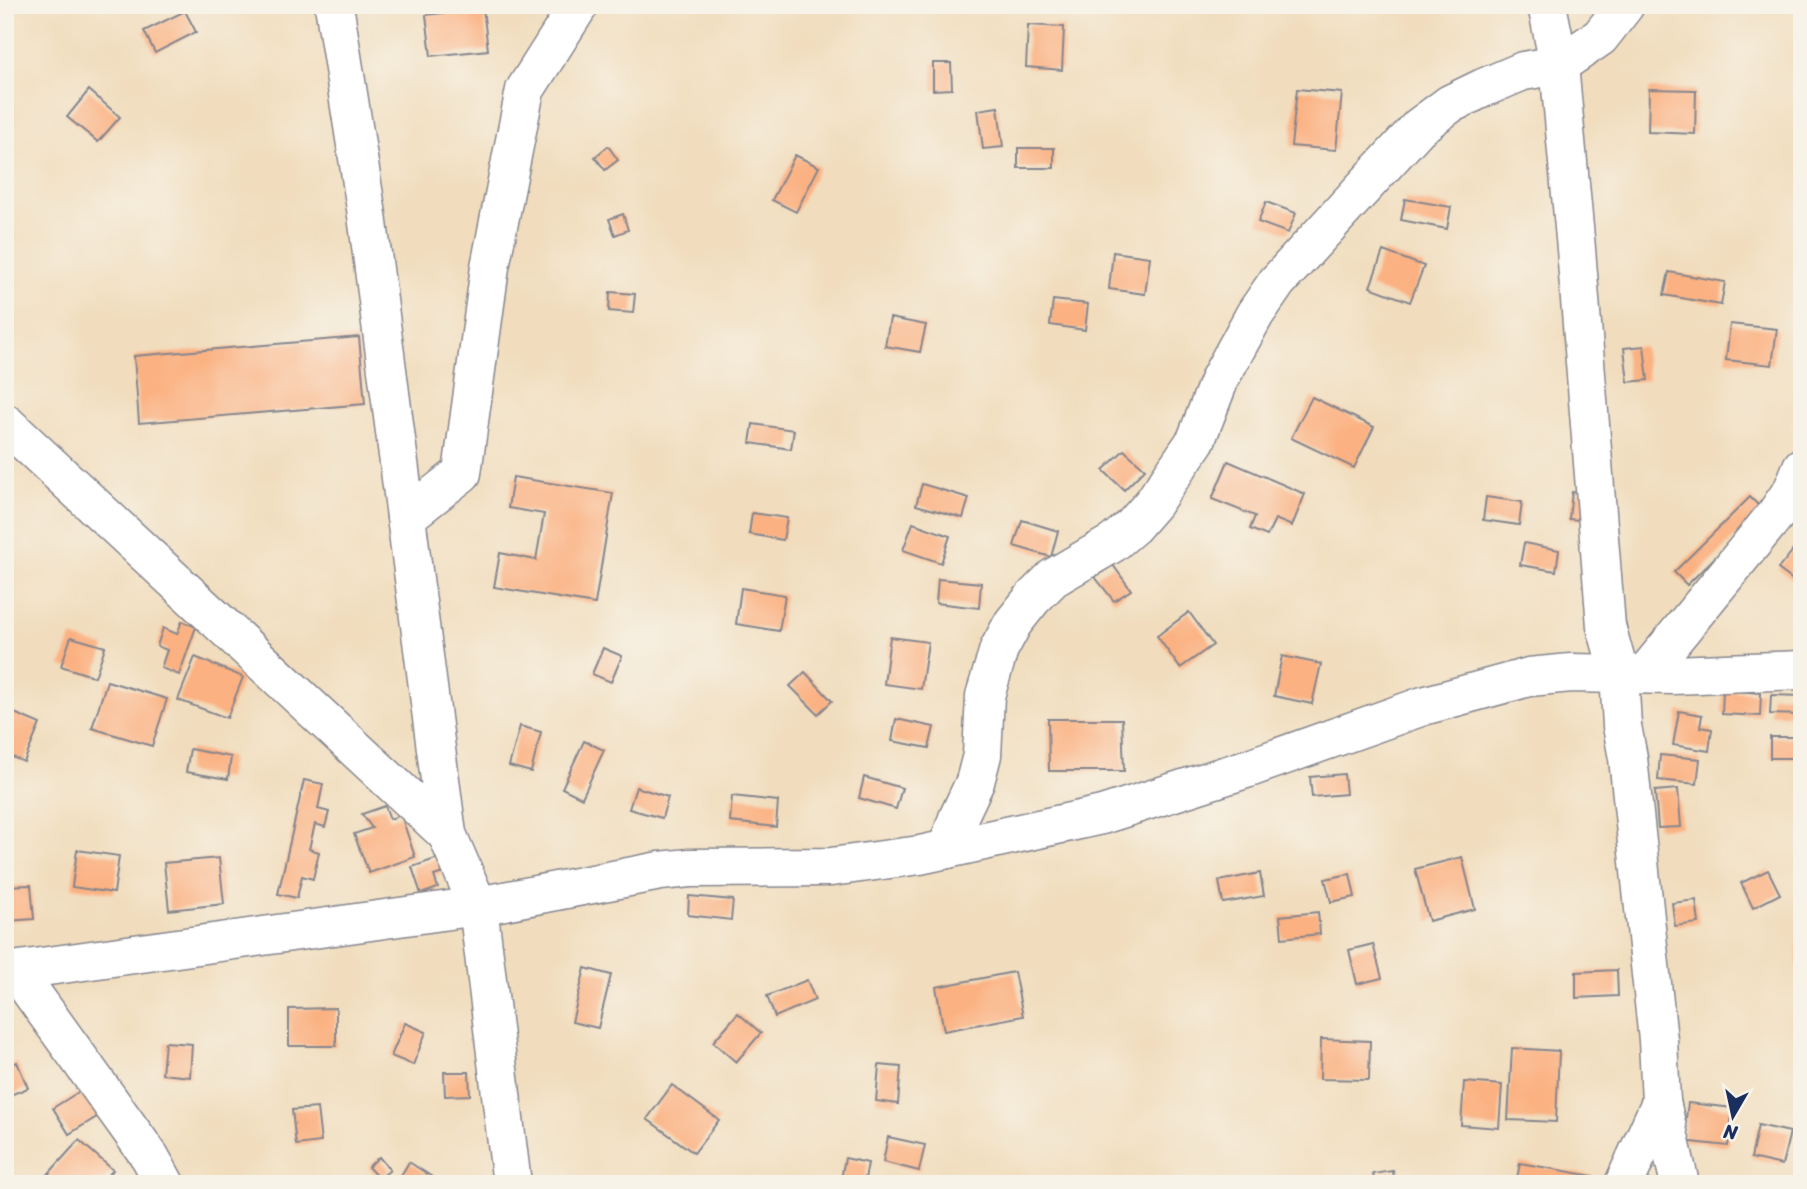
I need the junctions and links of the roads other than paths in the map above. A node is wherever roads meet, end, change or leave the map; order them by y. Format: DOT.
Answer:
graph roads {
  1 [pos="334,5"];
  2 [pos="579,5"];
  3 [pos="1547,5"];
  4 [pos="1625,5"];
  5 [pos="1559,65"];
  6 [pos="5,423"];
  7 [pos="1802,467"];
  8 [pos="406,517"];
  9 [pos="1802,670"];
  10 [pos="1632,673"];
  11 [pos="447,834"];
  12 [pos="947,849"];
  13 [pos="478,906"];
  14 [pos="11,971"];
  15 [pos="1661,1102"];
  16 [pos="165,1184"];
  17 [pos="512,1184"];
  18 [pos="1624,1184"];
  19 [pos="1681,1184"];
  1 -- 8 [label="street"];
  2 -- 8 [label="street"];
  3 -- 5 [label="street"];
  4 -- 5 [label="street"];
  5 -- 10 [label="street"];
  5 -- 12 [label="street"];
  6 -- 11 [label="street"];
  7 -- 10 [label="street"];
  8 -- 11 [label="street"];
  9 -- 10 [label="street"];
  10 -- 12 [label="street"];
  10 -- 15 [label="street"];
  11 -- 13 [label="street"];
  12 -- 13 [label="street"];
  13 -- 14 [label="street"];
  13 -- 17 [label="street"];
  14 -- 16 [label="street"];
  15 -- 18 [label="street"];
  15 -- 19 [label="street"];
}
